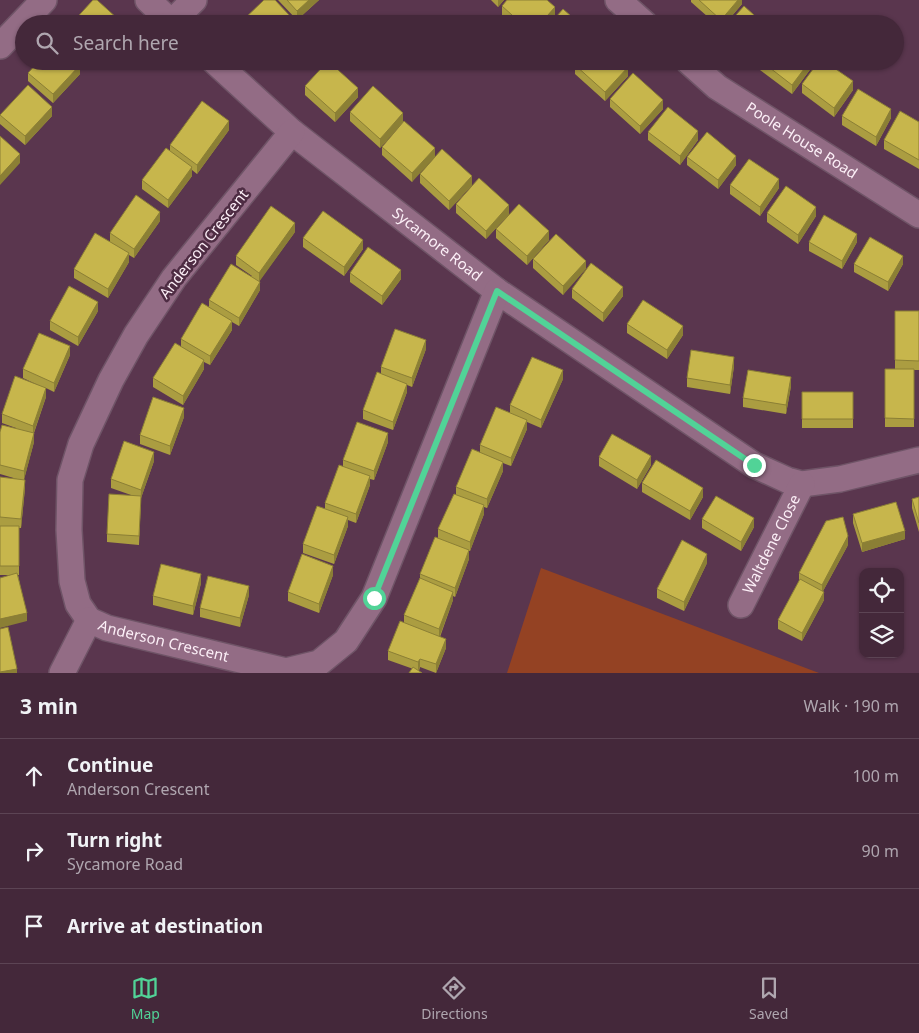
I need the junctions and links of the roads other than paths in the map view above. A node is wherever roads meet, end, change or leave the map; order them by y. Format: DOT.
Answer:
graph roads {
  1 [pos="44,0"];
  2 [pos="148,0"];
  3 [pos="194,0"];
  4 [pos="618,0"];
  5 [pos="30,15"];
  6 [pos="164,15"];
  7 [pos="180,15"];
  8 [pos="635,15"];
  9 [pos="15,30"];
  10 [pos="0,46"];
  11 [pos="224,70"];
  12 [pos="698,70"];
  13 [pos="292,132"];
  14 [pos="919,215"];
  15 [pos="497,291"];
  16 [pos="919,460"];
  17 [pos="802,484"];
  18 [pos="741,605"];
  19 [pos="89,620"];
  20 [pos="62,673"];
  1 -- 5 [label="street"];
  2 -- 6 [label="street"];
  3 -- 7 [label="street"];
  4 -- 8 [label="street"];
  9 -- 10 [label="street"];
  11 -- 13 [label="street, Sycamore Road"];
  12 -- 14 [label="street, Poole House Road"];
  13 -- 15 [label="street, Sycamore Road"];
  13 -- 19 [label="street, Anderson Crescent"];
  15 -- 17 [label="street, Sycamore Road"];
  15 -- 19 [label="street, Anderson Crescent"];
  16 -- 17 [label="street, Sycamore Road"];
  17 -- 18 [label="street, Waltdene Close"];
  19 -- 20 [label="street"];
}
